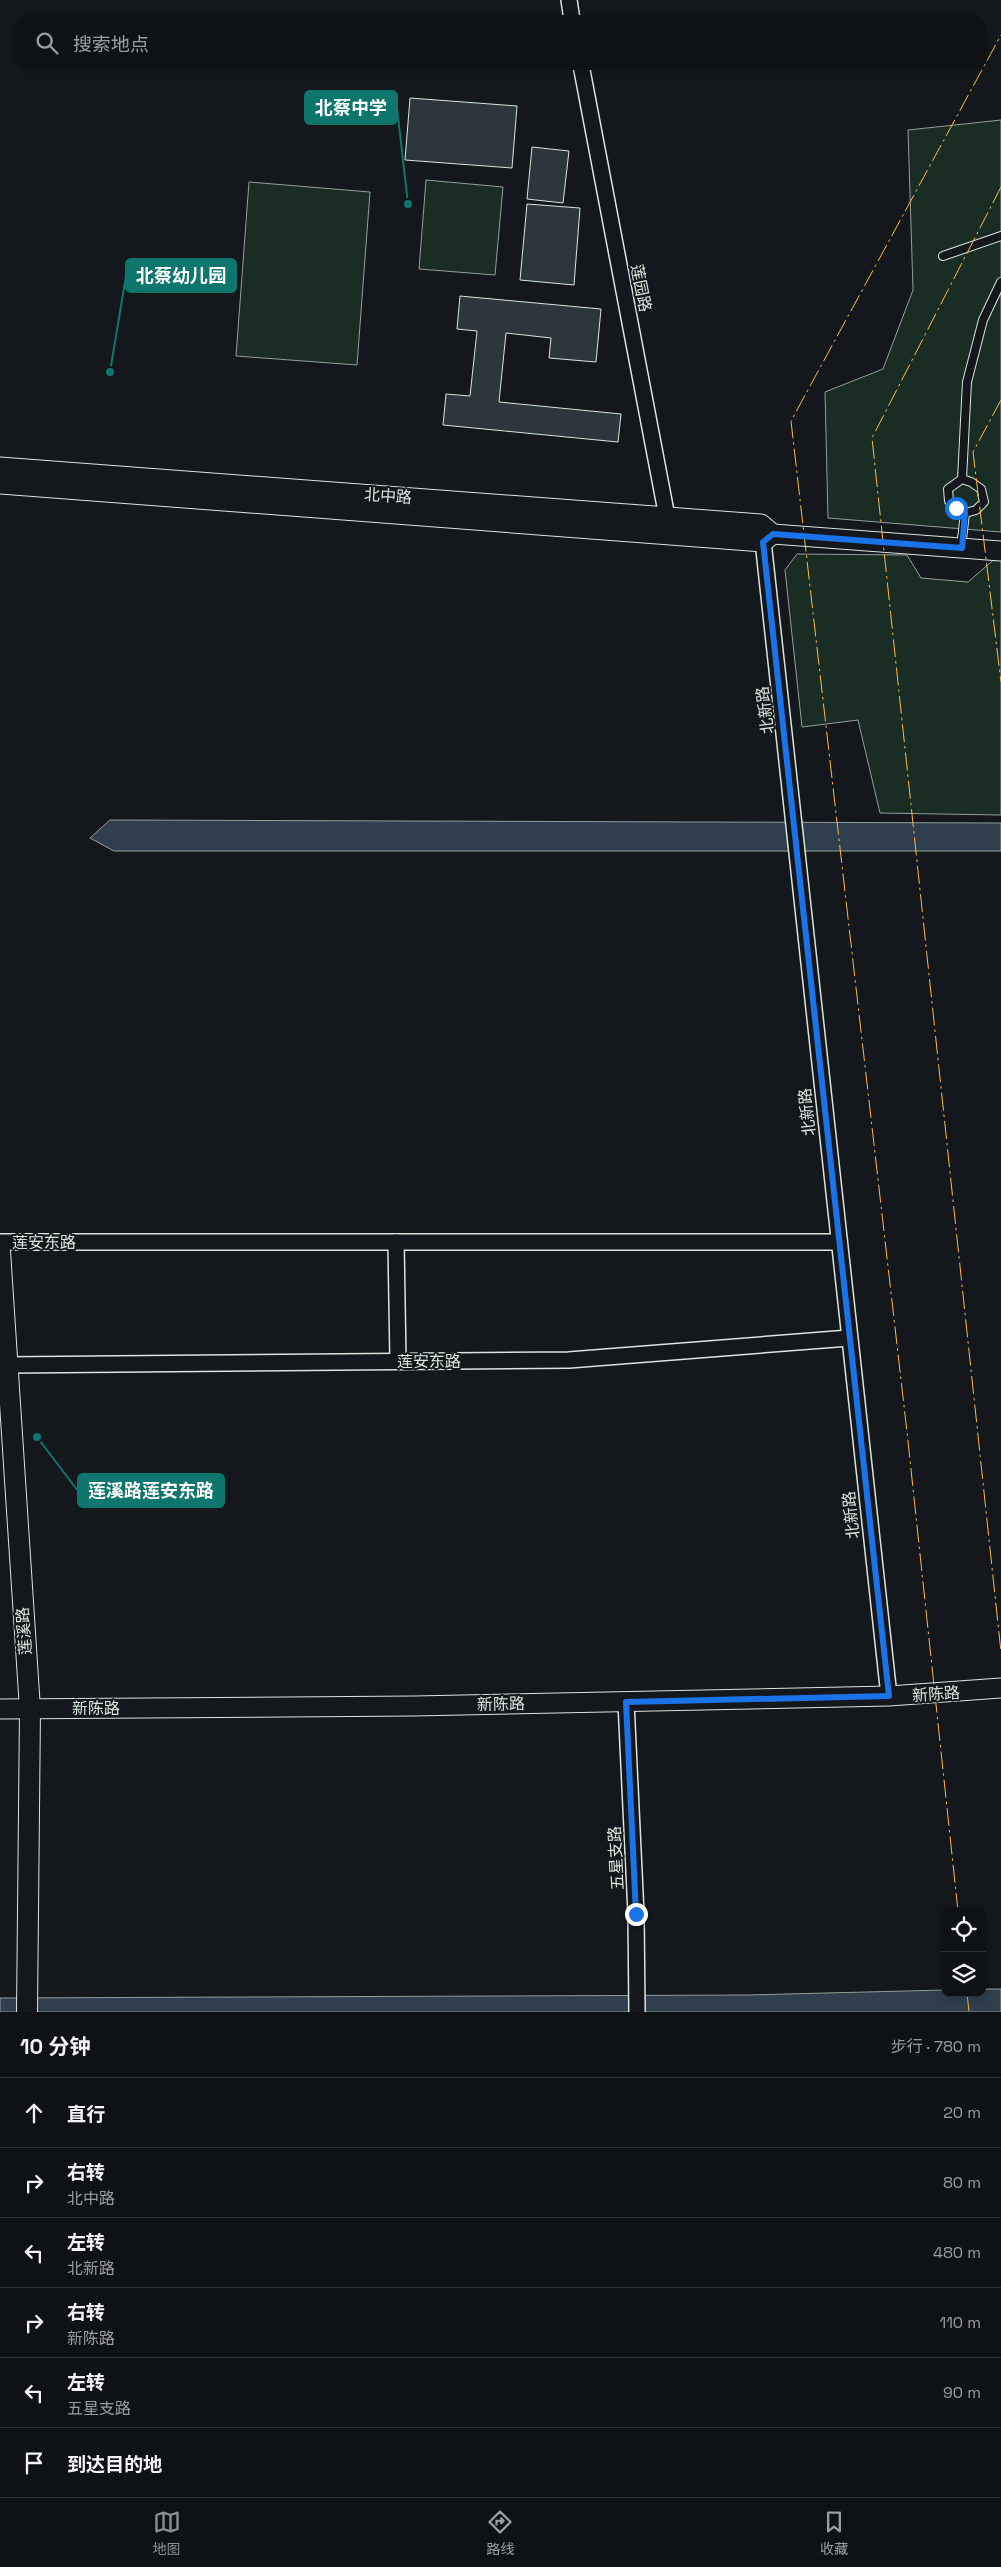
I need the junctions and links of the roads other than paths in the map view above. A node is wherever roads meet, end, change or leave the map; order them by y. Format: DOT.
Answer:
graph roads {
  1 [pos="569,0"];
  2 [pos="571,15"];
  3 [pos="582,70"];
  4 [pos="1001,236"];
  5 [pos="943,256"];
  6 [pos="1001,282"];
  7 [pos="0,467"];
  8 [pos="962,479"];
  9 [pos="0,484"];
  10 [pos="965,513"];
  11 [pos="667,517"];
  12 [pos="766,533"];
  13 [pos="962,548"];
  14 [pos="1001,551"];
  15 [pos="0,1242"];
  16 [pos="396,1242"];
  17 [pos="839,1242"];
  18 [pos="0,1251"];
  19 [pos="1,1280"];
  20 [pos="850,1338"];
  21 [pos="398,1361"];
  22 [pos="7,1365"];
  23 [pos="1001,1688"];
  24 [pos="889,1696"];
  25 [pos="626,1702"];
  26 [pos="0,1709"];
  27 [pos="30,1709"];
  28 [pos="27,2012"];
  29 [pos="637,2012"];
  1 -- 2 [label="street"];
  3 -- 11 [label="street, 莲园路"];
  4 -- 5 [label="lane"];
  6 -- 8 [label="lane"];
  7 -- 11 [label="street, 北中路"];
  8 -- 10 [label="lane"];
  8 -- 10 [label="lane"];
  9 -- 12 [label="street, 北中路"];
  10 -- 13 [label="lane"];
  11 -- 12 [label="street, 北中路"];
  12 -- 13 [label="street, 北中路"];
  12 -- 17 [label="street, 北新路"];
  13 -- 14 [label="street, 北中路"];
  15 -- 16 [label="street, 莲安东路"];
  16 -- 17 [label="street, 莲安东路"];
  16 -- 21 [label="street"];
  17 -- 20 [label="street, 北新路"];
  18 -- 19 [label="main road, 莲溪路"];
  19 -- 22 [label="main road, 莲溪路"];
  20 -- 21 [label="street, 莲安东路"];
  20 -- 24 [label="street, 北新路"];
  21 -- 22 [label="street, 莲安东路"];
  22 -- 27 [label="main road, 莲溪路"];
  23 -- 24 [label="street, 新陈路"];
  24 -- 25 [label="street, 新陈路"];
  25 -- 27 [label="street, 新陈路"];
  25 -- 29 [label="street, 五星支路"];
  26 -- 27 [label="street, 新陈路"];
  27 -- 28 [label="main road, 莲溪路"];
}
